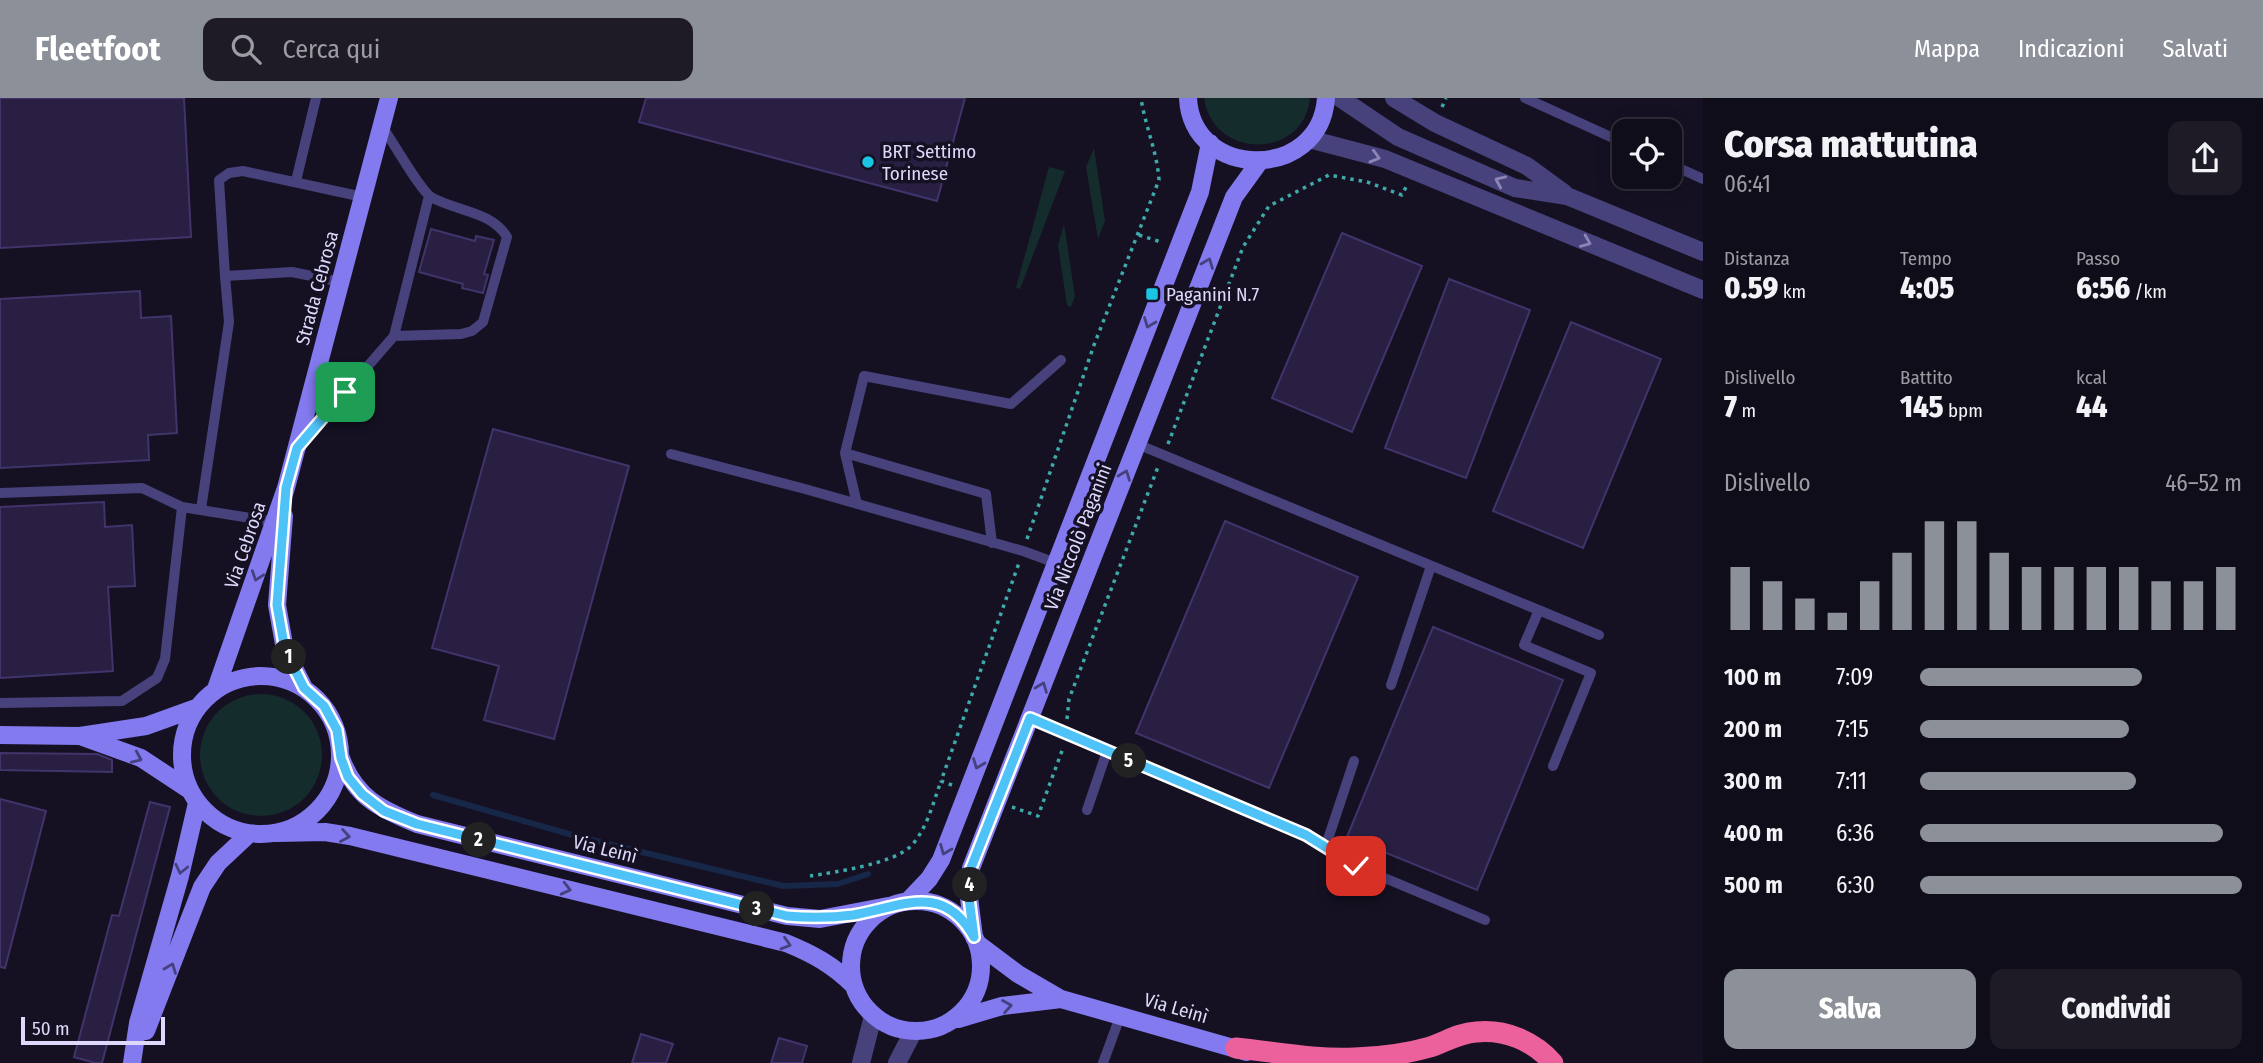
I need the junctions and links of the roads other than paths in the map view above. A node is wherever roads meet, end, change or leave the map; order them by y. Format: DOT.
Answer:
graph roads {
  1 [pos="316,98"];
  2 [pos="389,98"];
  3 [pos="1188,98"];
  4 [pos="1326,98"];
  5 [pos="1340,98"];
  6 [pos="1394,98"];
  7 [pos="1525,98"];
  8 [pos="382,125"];
  9 [pos="1612,138"];
  10 [pos="1309,139"];
  11 [pos="1210,143"];
  12 [pos="1260,161"];
  13 [pos="1682,169"];
  14 [pos="1703,179"];
  15 [pos="296,181"];
  16 [pos="429,196"];
  17 [pos="1567,196"];
  18 [pos="363,197"];
  19 [pos="1703,252"];
  20 [pos="225,276"];
  21 [pos="341,282"];
  22 [pos="1703,290"];
  23 [pos="394,336"];
  24 [pos="1061,360"];
  25 [pos="1137,444"];
  26 [pos="297,448"];
  27 [pos="845,453"];
  28 [pos="671,454"];
  29 [pos="286,488"];
  30 [pos="0,493"];
  31 [pos="857,504"];
  32 [pos="182,507"];
  33 [pos="201,509"];
  34 [pos="275,522"];
  35 [pos="992,543"];
  36 [pos="1056,563"];
  37 [pos="1432,566"];
  38 [pos="1539,610"];
  39 [pos="1599,635"];
  40 [pos="1391,685"];
  41 [pos="304,688"];
  42 [pos="216,689"];
  43 [pos="0,703"];
  44 [pos="196,708"];
  45 [pos="1030,718"];
  46 [pos="0,735"];
  47 [pos="80,736"];
  48 [pos="1107,751"];
  49 [pos="341,758"];
  50 [pos="1354,761"];
  51 [pos="1553,766"];
  52 [pos="192,796"];
  53 [pos="1087,810"];
  54 [pos="277,833"];
  55 [pos="249,834"];
  56 [pos="1325,848"];
  57 [pos="909,900"];
  58 [pos="888,906"];
  59 [pos="1485,920"];
  60 [pos="976,941"];
  61 [pos="853,985"];
  62 [pos="1061,999"];
  63 [pos="1121,1014"];
  64 [pos="873,1016"];
  65 [pos="954,1020"];
  66 [pos="913,1032"];
  67 [pos="1430,1047"];
  68 [pos="1236,1048"];
  69 [pos="134,1058"];
  70 [pos="1271,1061"];
  71 [pos="861,1063"];
  72 [pos="897,1063"];
  73 [pos="1103,1063"];
  74 [pos="1412,1063"];
  75 [pos="1553,1063"];
  1 -- 15 [label="lane"];
  2 -- 8 [label="street, Strada Cebrosa"];
  3 -- 11 [label="street"];
  4 -- 10 [label="street"];
  17 -- 5 [label="street, one-way"];
  6 -- 17 [label="street"];
  7 -- 9 [label="lane"];
  8 -- 16 [label="lane"];
  8 -- 18 [label="street, Strada Cebrosa"];
  10 -- 12 [label="street"];
  10 -- 22 [label="street, one-way"];
  11 -- 12 [label="street"];
  11 -- 36 [label="street, Via Niccolò Paganini, one-way"];
  25 -- 12 [label="street, Via Niccolò Paganini, one-way"];
  13 -- 14 [label="lane"];
  15 -- 18 [label="lane"];
  15 -- 20 [label="lane"];
  16 -- 23 [label="lane"];
  16 -- 23 [label="lane"];
  17 -- 19 [label="street"];
  18 -- 21 [label="street, Strada Cebrosa"];
  20 -- 21 [label="lane"];
  20 -- 33 [label="lane"];
  21 -- 26 [label="street, Strada Cebrosa"];
  23 -- 26 [label="lane"];
  24 -- 27 [label="lane"];
  25 -- 37 [label="lane"];
  45 -- 25 [label="street, Via Niccolò Paganini, one-way"];
  26 -- 29 [label="street, Strada Cebrosa"];
  27 -- 31 [label="lane"];
  27 -- 35 [label="lane"];
  28 -- 31 [label="lane"];
  29 -- 34 [label="street, Via Cebrosa"];
  29 -- 41 [label="street, Via Cebrosa"];
  30 -- 32 [label="lane"];
  31 -- 35 [label="lane"];
  32 -- 33 [label="lane"];
  32 -- 43 [label="lane"];
  33 -- 34 [label="lane"];
  34 -- 42 [label="street, Via Cebrosa, one-way"];
  35 -- 36 [label="lane"];
  36 -- 57 [label="street, Via Niccolò Paganini, one-way"];
  37 -- 38 [label="lane"];
  37 -- 40 [label="lane"];
  38 -- 39 [label="lane"];
  38 -- 51 [label="lane"];
  41 -- 42 [label="street"];
  41 -- 49 [label="street"];
  42 -- 44 [label="street"];
  44 -- 47 [label="street"];
  44 -- 52 [label="street"];
  45 -- 48 [label="lane"];
  45 -- 60 [label="street, Via Niccolò Paganini"];
  46 -- 47 [label="street"];
  47 -- 52 [label="street, one-way"];
  48 -- 53 [label="lane"];
  48 -- 56 [label="lane"];
  49 -- 54 [label="street"];
  49 -- 58 [label="street, Via Leinì"];
  50 -- 56 [label="lane"];
  52 -- 55 [label="street"];
  52 -- 69 [label="street, one-way"];
  54 -- 55 [label="street"];
  54 -- 61 [label="street, one-way"];
  69 -- 55 [label="street, one-way"];
  56 -- 59 [label="lane"];
  57 -- 58 [label="street"];
  57 -- 60 [label="street"];
  58 -- 61 [label="street"];
  60 -- 62 [label="street, Via Leinì"];
  60 -- 65 [label="street"];
  61 -- 64 [label="street"];
  62 -- 63 [label="street, Via Leinì"];
  65 -- 62 [label="street, Via Leinì, one-way"];
  63 -- 68 [label="street, Via Leinì"];
  63 -- 73 [label="lane"];
  64 -- 66 [label="street"];
  64 -- 71 [label="street"];
  65 -- 66 [label="street"];
  66 -- 72 [label="street"];
  67 -- 68 [label="highway"];
  67 -- 74 [label="highway"];
  67 -- 75 [label="highway"];
  68 -- 70 [label="street, Via Leinì"];
}
